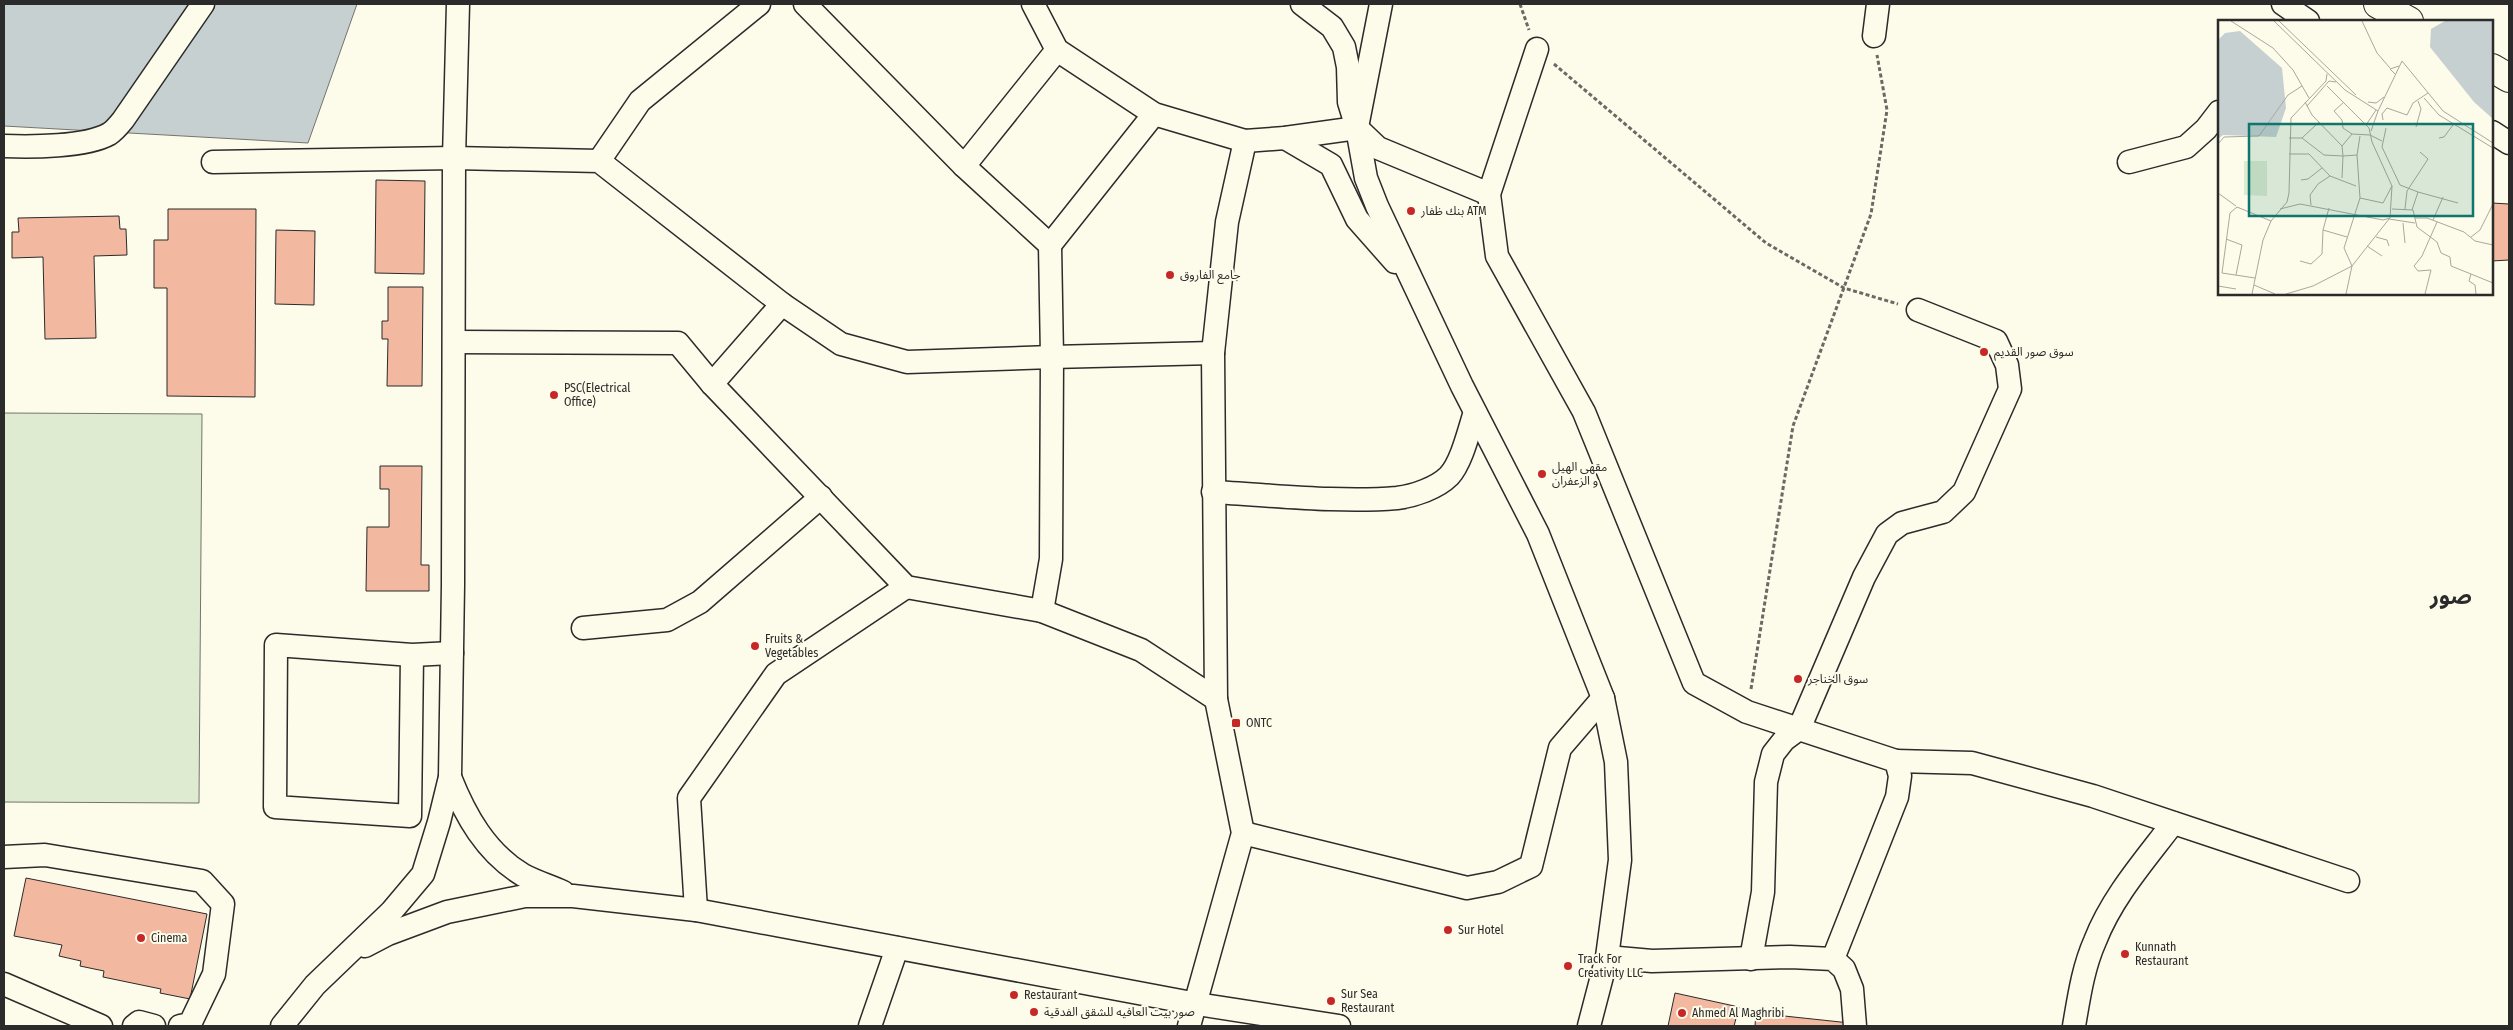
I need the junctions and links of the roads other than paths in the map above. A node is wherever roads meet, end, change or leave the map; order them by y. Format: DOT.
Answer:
graph roads {
  1 [pos="203,4"];
  2 [pos="458,4"];
  3 [pos="759,4"];
  4 [pos="804,4"];
  5 [pos="1033,4"];
  6 [pos="1381,4"];
  7 [pos="1878,4"];
  8 [pos="2378,4"];
  9 [pos="1316,6"];
  10 [pos="2407,20"];
  11 [pos="1874,36"];
  12 [pos="1537,49"];
  13 [pos="1057,50"];
  14 [pos="2493,69"];
  15 [pos="2509,78"];
  16 [pos="2218,113"];
  17 [pos="1154,114"];
  18 [pos="1357,128"];
  19 [pos="2493,133"];
  20 [pos="1285,138"];
  21 [pos="1246,141"];
  22 [pos="2509,143"];
  23 [pos="4,146"];
  24 [pos="454,158"];
  25 [pos="599,161"];
  26 [pos="213,162"];
  27 [pos="2129,162"];
  28 [pos="964,166"];
  29 [pos="1488,194"];
  30 [pos="1050,245"];
  31 [pos="1414,284"];
  32 [pos="782,304"];
  33 [pos="1918,310"];
  34 [pos="454,342"];
  35 [pos="1213,353"];
  36 [pos="1052,357"];
  37 [pos="712,384"];
  38 [pos="1475,412"];
  39 [pos="1213,492"];
  40 [pos="820,497"];
  41 [pos="906,587"];
  42 [pos="1042,611"];
  43 [pos="583,628"];
  44 [pos="452,653"];
  45 [pos="412,655"];
  46 [pos="1603,698"];
  47 [pos="1216,699"];
  48 [pos="1799,728"];
  49 [pos="1896,761"];
  50 [pos="450,777"];
  51 [pos="2173,823"];
  52 [pos="1243,833"];
  53 [pos="4,857"];
  54 [pos="2348,881"];
  55 [pos="573,896"];
  56 [pos="696,910"];
  57 [pos="897,948"];
  58 [pos="346,955"];
  59 [pos="1607,958"];
  60 [pos="1751,959"];
  61 [pos="1833,960"];
  62 [pos="4,984"];
  63 [pos="1197,1004"];
  64 [pos="101,1026"];
  65 [pos="134,1026"];
  66 [pos="154,1026"];
  67 [pos="180,1026"];
  68 [pos="282,1026"];
  69 [pos="870,1026"];
  70 [pos="1189,1026"];
  71 [pos="1339,1026"];
  72 [pos="1589,1026"];
  73 [pos="1855,1026"];
  74 [pos="2074,1026"];
  1 -- 23 [label="street"];
  2 -- 24 [label="street"];
  3 -- 25 [label="street"];
  4 -- 28 [label="street"];
  5 -- 13 [label="street"];
  6 -- 18 [label="street"];
  7 -- 11 [label="street"];
  8 -- 10 [label="main road"];
  9 -- 18 [label="street"];
  12 -- 29 [label="street"];
  13 -- 17 [label="street"];
  13 -- 28 [label="street"];
  14 -- 15 [label="main road"];
  16 -- 27 [label="street"];
  17 -- 21 [label="street"];
  17 -- 30 [label="street"];
  18 -- 20 [label="street"];
  18 -- 29 [label="street"];
  18 -- 31 [label="street"];
  19 -- 22 [label="street"];
  20 -- 21 [label="street"];
  20 -- 31 [label="street"];
  21 -- 35 [label="street"];
  24 -- 25 [label="street"];
  24 -- 26 [label="street"];
  24 -- 34 [label="street"];
  25 -- 32 [label="street"];
  28 -- 30 [label="street"];
  29 -- 48 [label="street"];
  30 -- 36 [label="street"];
  31 -- 38 [label="street"];
  32 -- 36 [label="street"];
  32 -- 37 [label="street"];
  33 -- 48 [label="street"];
  34 -- 37 [label="street"];
  34 -- 44 [label="street"];
  35 -- 36 [label="street"];
  35 -- 39 [label="street"];
  36 -- 42 [label="street"];
  37 -- 40 [label="street"];
  38 -- 39 [label="street"];
  38 -- 46 [label="street"];
  39 -- 47 [label="street"];
  40 -- 41 [label="street"];
  40 -- 43 [label="street"];
  41 -- 42 [label="street"];
  41 -- 56 [label="street"];
  42 -- 47 [label="street"];
  44 -- 45 [label="street"];
  44 -- 50 [label="street"];
  45 -- 45 [label="street"];
  46 -- 52 [label="street"];
  46 -- 59 [label="street"];
  47 -- 52 [label="street"];
  48 -- 49 [label="street"];
  48 -- 60 [label="street"];
  49 -- 51 [label="street"];
  49 -- 61 [label="street"];
  50 -- 55 [label="street"];
  50 -- 58 [label="street"];
  51 -- 54 [label="street"];
  51 -- 74 [label="street"];
  52 -- 63 [label="street"];
  53 -- 67 [label="street"];
  55 -- 56 [label="street"];
  55 -- 58 [label="street"];
  56 -- 57 [label="street"];
  57 -- 63 [label="street"];
  57 -- 69 [label="street"];
  58 -- 68 [label="street"];
  59 -- 60 [label="street"];
  59 -- 72 [label="street"];
  60 -- 61 [label="street"];
  61 -- 73 [label="street"];
  62 -- 64 [label="street"];
  63 -- 70 [label="street"];
  63 -- 71 [label="street"];
  65 -- 66 [label="street"];
}
